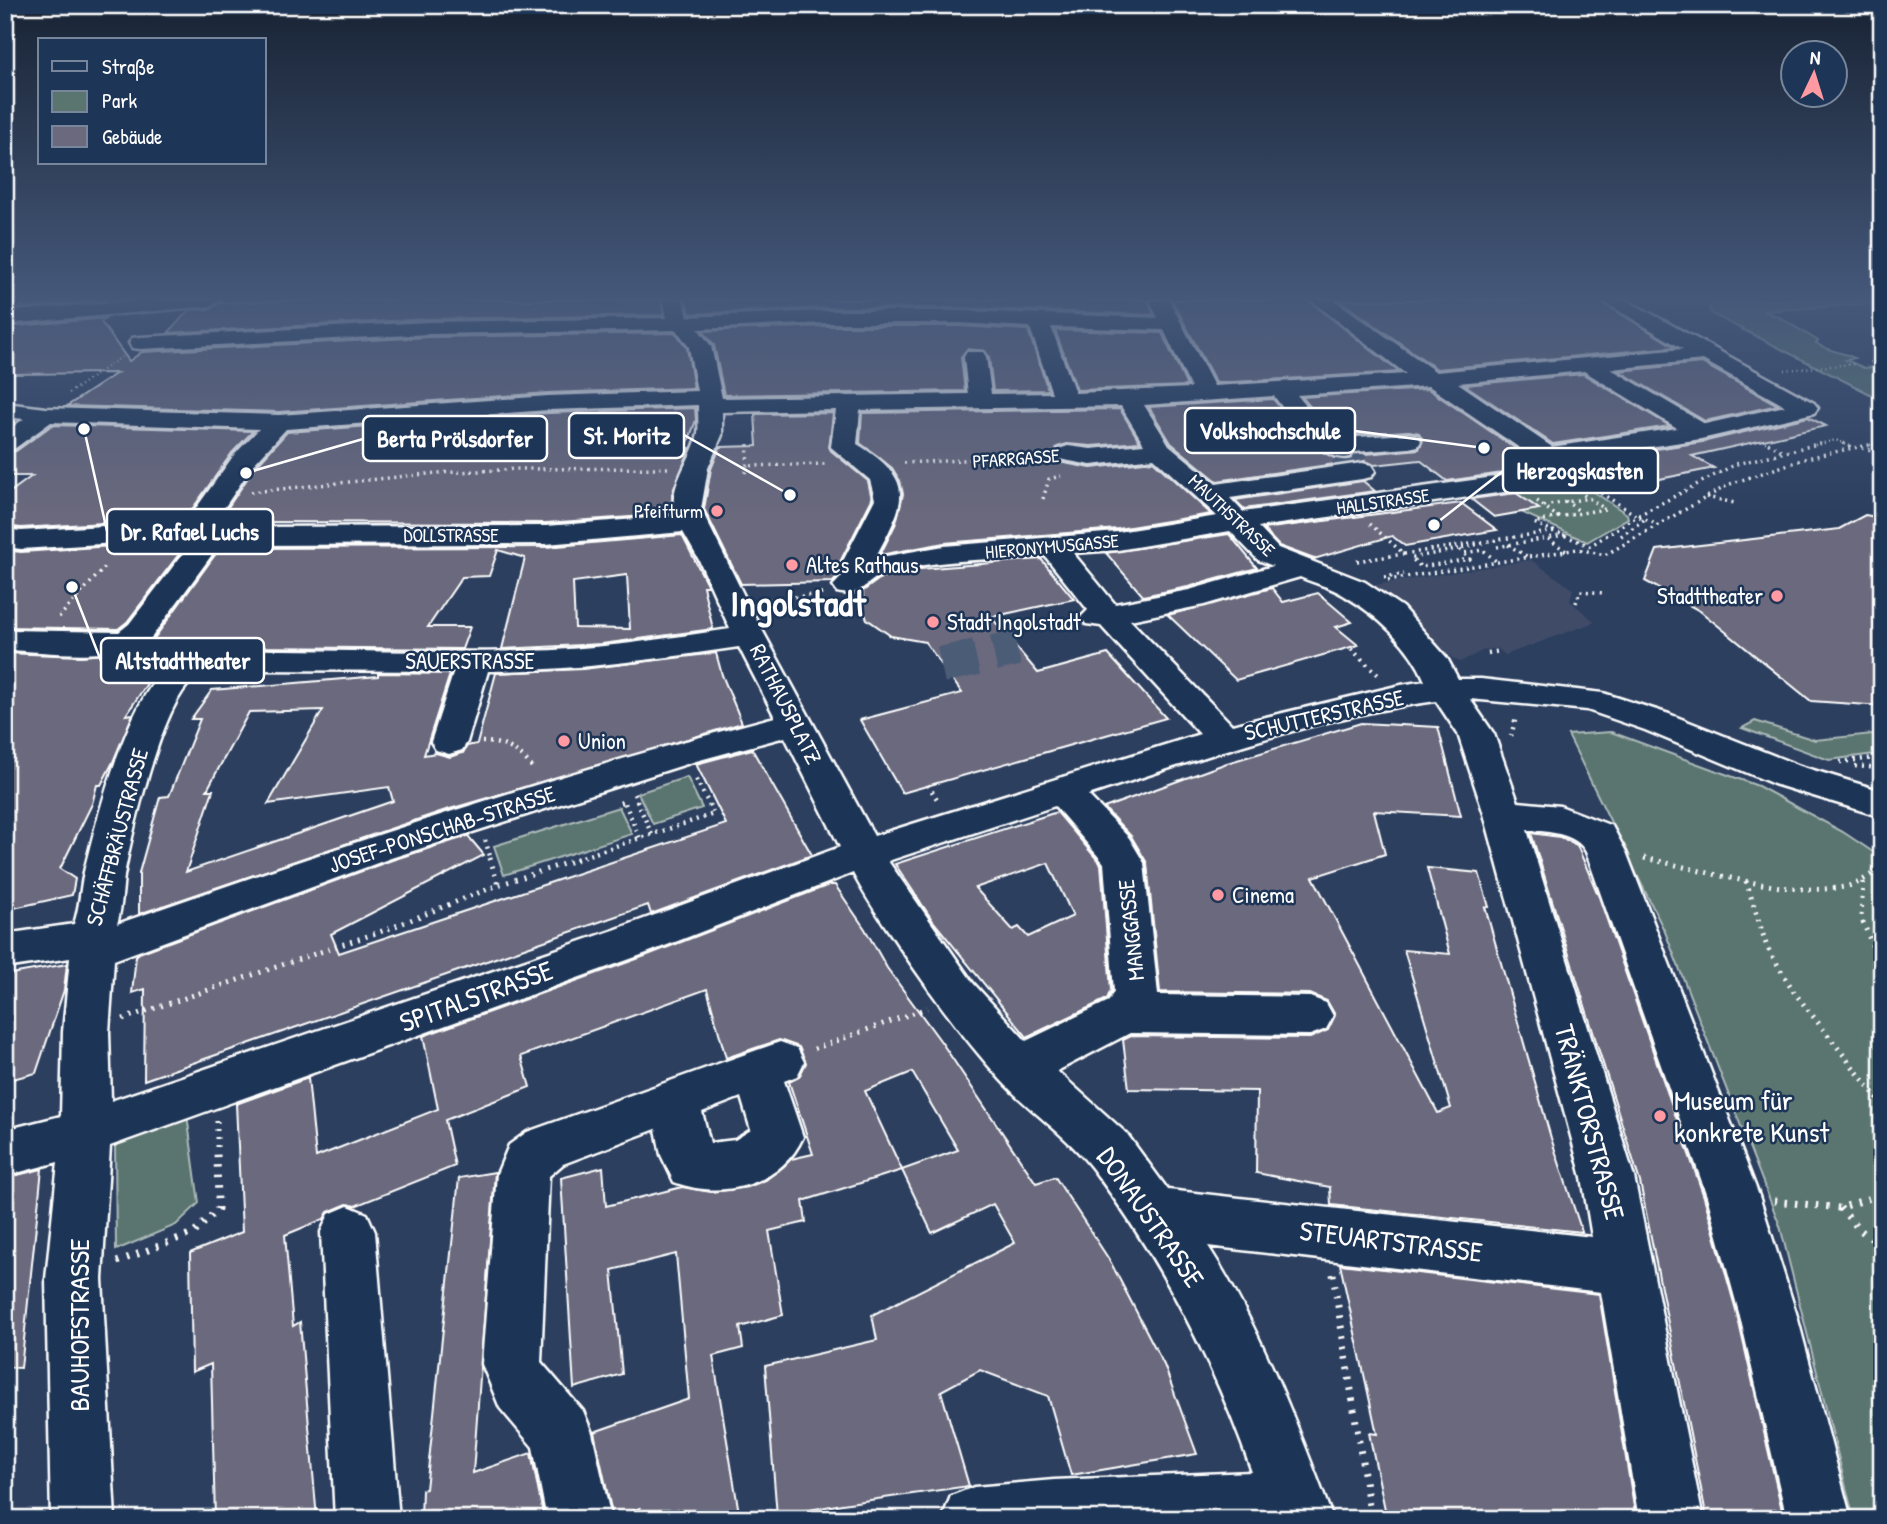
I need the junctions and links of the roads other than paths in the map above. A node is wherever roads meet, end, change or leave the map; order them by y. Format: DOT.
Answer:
graph roads {
  1 [pos="705,371"];
  2 [pos="977,371"];
  3 [pos="1055,371"];
  4 [pos="1194,371"];
  5 [pos="1417,371"];
  6 [pos="1527,371"];
  7 [pos="1598,371"];
  8 [pos="1740,371"];
  9 [pos="1432,379"];
  10 [pos="1206,394"];
  11 [pos="1284,394"];
  12 [pos="710,398"];
  13 [pos="1129,399"];
  14 [pos="980,401"];
  15 [pos="1066,401"];
  16 [pos="851,402"];
  17 [pos="5,410"];
  18 [pos="46,415"];
  19 [pos="279,422"];
  20 [pos="1701,432"];
  21 [pos="1409,440"];
  22 [pos="5,444"];
  23 [pos="1160,450"];
  24 [pos="1547,455"];
  25 [pos="1349,459"];
  26 [pos="1065,465"];
  27 [pos="1210,493"];
  28 [pos="1395,499"];
  29 [pos="1237,519"];
  30 [pos="692,523"];
  31 [pos="205,532"];
  32 [pos="11,540"];
  33 [pos="1049,546"];
  34 [pos="1299,568"];
  35 [pos="1108,615"];
  36 [pos="751,635"];
  37 [pos="20,640"];
  38 [pos="474,661"];
  39 [pos="189,668"];
  40 [pos="1446,688"];
  41 [pos="1514,699"];
  42 [pos="796,723"];
  43 [pos="1476,734"];
  44 [pos="1224,738"];
  45 [pos="449,742"];
  46 [pos="1787,775"];
  47 [pos="1062,790"];
  48 [pos="1882,804"];
  49 [pos="1503,814"];
  50 [pos="1882,827"];
  51 [pos="863,854"];
  52 [pos="92,944"];
  53 [pos="5,950"];
  54 [pos="1125,1014"];
  55 [pos="1310,1016"];
  56 [pos="1019,1067"];
  57 [pos="674,1100"];
  58 [pos="86,1132"];
  59 [pos="5,1153"];
  60 [pos="1156,1214"];
  61 [pos="348,1232"];
  62 [pos="1626,1268"];
  63 [pos="1298,1510"];
  64 [pos="83,1519"];
  65 [pos="367,1519"];
  66 [pos="579,1519"];
  67 [pos="974,1519"];
  68 [pos="1671,1519"];
  69 [pos="1819,1519"];
  1 -- 12 [label="street"];
  2 -- 14 [label="street"];
  3 -- 15 [label="street"];
  4 -- 10 [label="street"];
  5 -- 9 [label="street"];
  6 -- 9 [label="street"];
  7 -- 20 [label="street"];
  8 -- 20 [label="street"];
  9 -- 11 [label="street"];
  9 -- 24 [label="street"];
  10 -- 11 [label="street"];
  10 -- 13 [label="street"];
  11 -- 25 [label="street"];
  12 -- 16 [label="street"];
  12 -- 19 [label="street"];
  12 -- 30 [label="street"];
  13 -- 15 [label="street"];
  13 -- 23 [label="street, MAUTHSTRASSE"];
  14 -- 15 [label="street"];
  14 -- 16 [label="street"];
  16 -- 33 [label="street, HIERONYMUSGASSE"];
  17 -- 18 [label="street"];
  18 -- 19 [label="street"];
  18 -- 22 [label="street"];
  19 -- 31 [label="street"];
  20 -- 24 [label="street"];
  21 -- 25 [label="street"];
  23 -- 26 [label="street, PFARRGASSE"];
  23 -- 27 [label="street, MAUTHSTRASSE"];
  24 -- 28 [label="street, HALLSTRASSE"];
  25 -- 27 [label="street"];
  25 -- 28 [label="street"];
  27 -- 29 [label="street, MAUTHSTRASSE"];
  28 -- 29 [label="street, HALLSTRASSE"];
  29 -- 33 [label="street, HIERONYMUSGASSE"];
  29 -- 34 [label="street, MAUTHSTRASSE"];
  30 -- 31 [label="street, DOLLSTRASSE"];
  30 -- 36 [label="street, RATHAUSPLATZ"];
  31 -- 32 [label="street, DOLLSTRASSE"];
  31 -- 37 [label="street"];
  33 -- 35 [label="street"];
  34 -- 35 [label="street"];
  34 -- 40 [label="street, MAUTHSTRASSE"];
  35 -- 44 [label="street"];
  36 -- 38 [label="street, SAUERSTRASSE"];
  36 -- 42 [label="street, RATHAUSPLATZ"];
  38 -- 39 [label="street, SAUERSTRASSE"];
  38 -- 45 [label="street"];
  39 -- 52 [label="street, SCHÄFFBRÄUSTRASSE"];
  40 -- 41 [label="street, SCHUTTERSTRASSE"];
  40 -- 43 [label="street, TRÄNKTORSTRASSE"];
  40 -- 44 [label="street, SCHUTTERSTRASSE"];
  41 -- 43 [label="street"];
  41 -- 46 [label="street, SCHUTTERSTRASSE"];
  42 -- 51 [label="street, RATHAUSPLATZ"];
  42 -- 52 [label="street, JOSEF-PONSCHAB-STRASSE"];
  43 -- 49 [label="street, TRÄNKTORSTRASSE"];
  44 -- 47 [label="street, SCHUTTERSTRASSE"];
  46 -- 48 [label="street, SCHUTTERSTRASSE"];
  46 -- 50 [label="street, SCHUTTERSTRASSE"];
  47 -- 51 [label="street, SCHUTTERSTRASSE"];
  47 -- 54 [label="street, MANGGASSE"];
  49 -- 62 [label="street, TRÄNKTORSTRASSE"];
  49 -- 69 [label="street"];
  51 -- 56 [label="street, DONAUSTRASSE"];
  51 -- 58 [label="street, SPITALSTRASSE"];
  52 -- 53 [label="street, SCHÄFFBRÄUSTRASSE"];
  52 -- 58 [label="street, SCHÄFFBRÄUSTRASSE"];
  54 -- 55 [label="street"];
  54 -- 56 [label="street, MANGGASSE"];
  56 -- 60 [label="street, DONAUSTRASSE"];
  57 -- 57 [label="street"];
  57 -- 66 [label="street"];
  58 -- 59 [label="street, SPITALSTRASSE"];
  58 -- 64 [label="street, BAUHOFSTRASSE"];
  60 -- 62 [label="street, STEUARTSTRASSE"];
  60 -- 63 [label="street, DONAUSTRASSE"];
  61 -- 65 [label="street"];
  62 -- 68 [label="street, TRÄNKTORSTRASSE"];
  63 -- 67 [label="street"];
}
